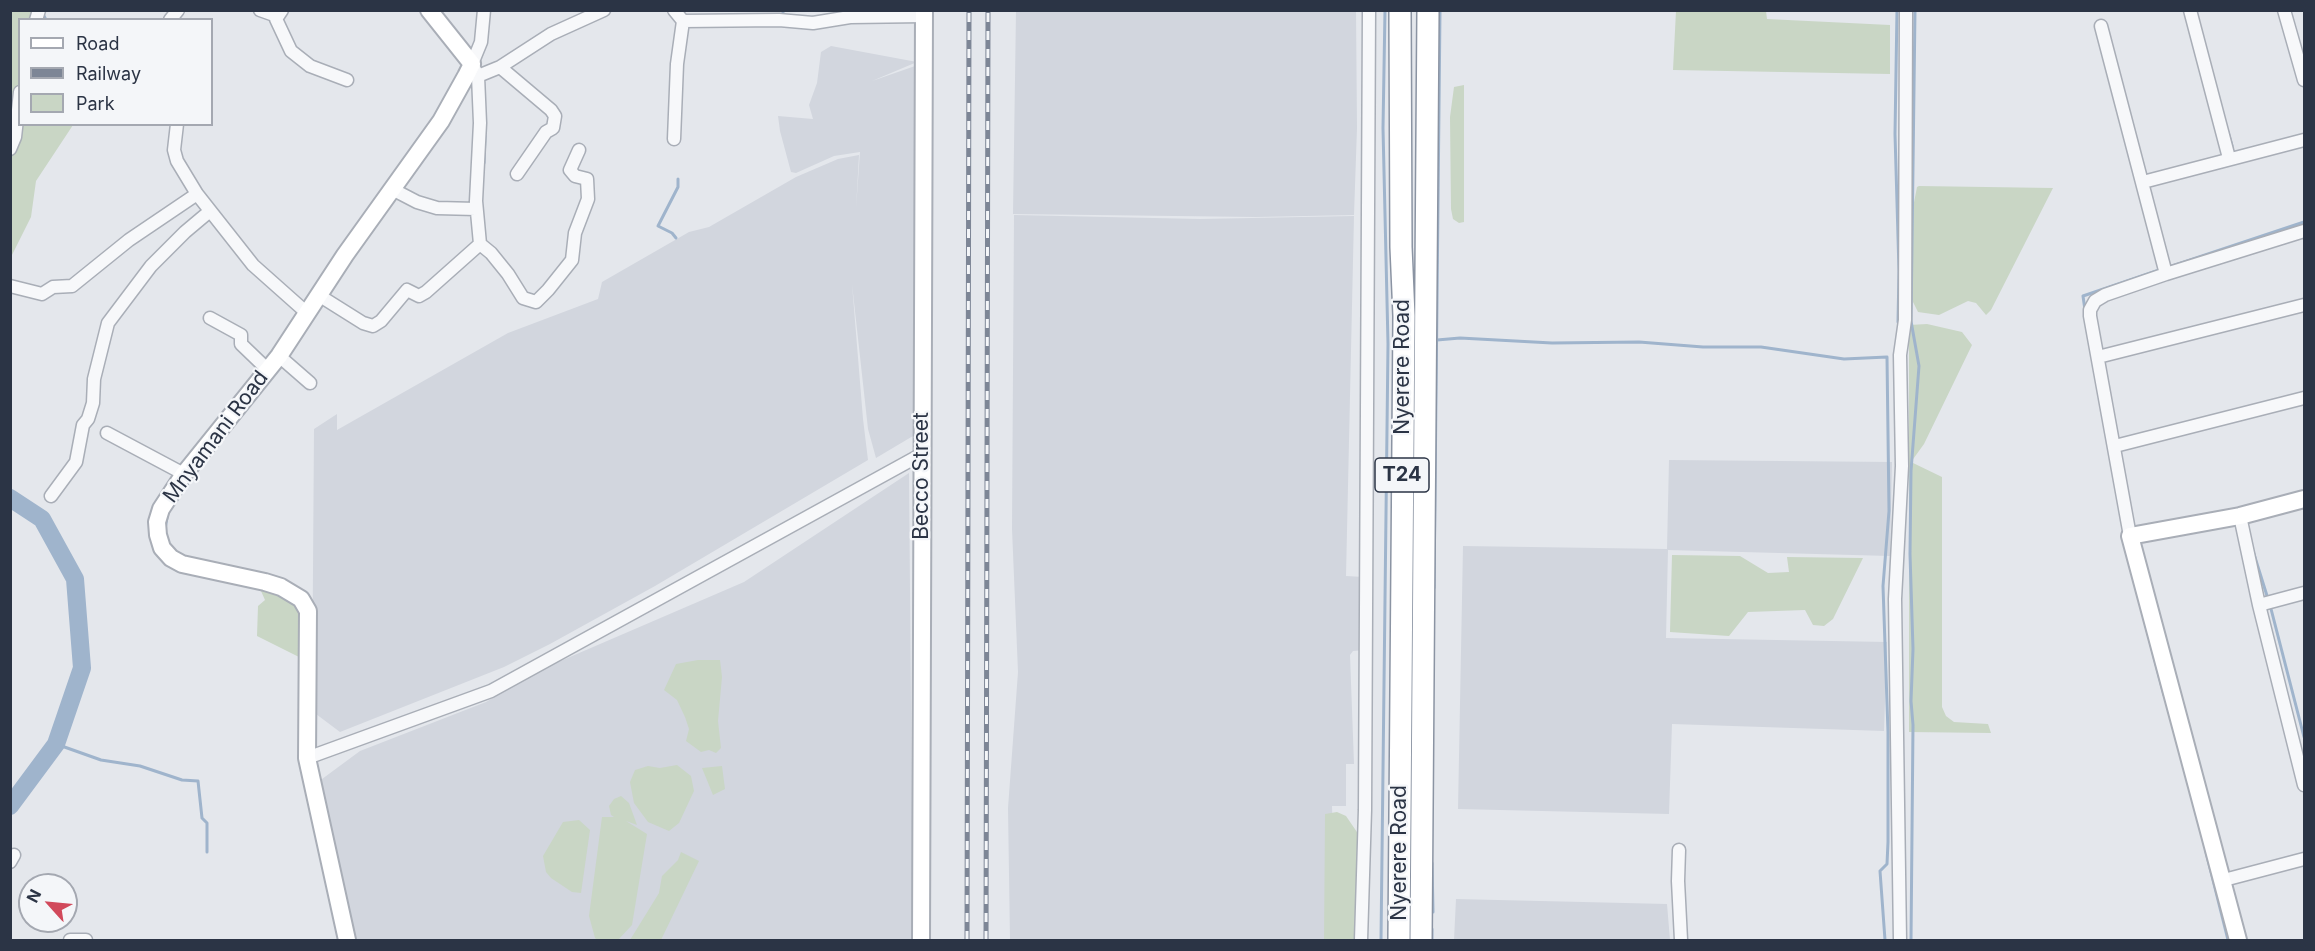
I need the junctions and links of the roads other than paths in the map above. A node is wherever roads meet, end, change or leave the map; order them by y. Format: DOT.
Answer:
graph roads {
  1 [pos="260,10"];
  2 [pos="429,10"];
  3 [pos="484,10"];
  4 [pos="604,10"];
  5 [pos="674,10"];
  6 [pos="1369,10"];
  7 [pos="1400,10"];
  8 [pos="1428,10"];
  9 [pos="1906,10"];
  10 [pos="2190,10"];
  11 [pos="2284,10"];
  12 [pos="924,13"];
  13 [pos="279,14"];
  14 [pos="779,15"];
  15 [pos="683,21"];
  16 [pos="2101,26"];
  17 [pos="501,67"];
  18 [pos="475,70"];
  19 [pos="346,80"];
  20 [pos="2304,80"];
  21 [pos="18,110"];
  22 [pos="177,126"];
  23 [pos="674,139"];
  24 [pos="2304,140"];
  25 [pos="10,149"];
  26 [pos="579,150"];
  27 [pos="2229,158"];
  28 [pos="517,174"];
  29 [pos="2143,182"];
  30 [pos="393,189"];
  31 [pos="196,194"];
  32 [pos="476,209"];
  33 [pos="210,211"];
  34 [pos="2304,231"];
  35 [pos="480,244"];
  36 [pos="2166,274"];
  37 [pos="10,286"];
  38 [pos="320,296"];
  39 [pos="2304,305"];
  40 [pos="307,314"];
  41 [pos="210,318"];
  42 [pos="279,356"];
  43 [pos="2098,357"];
  44 [pos="267,369"];
  45 [pos="310,383"];
  46 [pos="2304,398"];
  47 [pos="107,433"];
  48 [pos="2115,446"];
  49 [pos="922,454"];
  50 [pos="184,474"];
  51 [pos="51,496"];
  52 [pos="2304,499"];
  53 [pos="2240,516"];
  54 [pos="2130,536"];
  55 [pos="2304,593"];
  56 [pos="2259,604"];
  57 [pos="307,758"];
  58 [pos="2304,785"];
  59 [pos="1679,850"];
  60 [pos="2304,859"];
  61 [pos="2224,880"];
  62 [pos="70,940"];
  63 [pos="86,940"];
  64 [pos="347,940"];
  65 [pos="921,940"];
  66 [pos="1361,940"];
  67 [pos="1399,940"];
  68 [pos="1421,940"];
  69 [pos="1681,940"];
  70 [pos="1900,940"];
  71 [pos="2238,940"];
  1 -- 13 [label="street"];
  2 -- 18 [label="street"];
  3 -- 18 [label="street"];
  4 -- 17 [label="street"];
  5 -- 15 [label="street"];
  6 -- 66 [label="street"];
  7 -- 67 [label="highway, Nyerere Road / T24"];
  8 -- 68 [label="highway, Nyerere Road / T24"];
  9 -- 70 [label="street"];
  10 -- 27 [label="street"];
  11 -- 20 [label="street"];
  12 -- 14 [label="street"];
  12 -- 49 [label="street, Becco Street"];
  13 -- 19 [label="street"];
  14 -- 15 [label="street"];
  15 -- 23 [label="street"];
  16 -- 29 [label="street"];
  17 -- 18 [label="street"];
  17 -- 28 [label="street"];
  18 -- 30 [label="street, Mnyamani Road"];
  18 -- 32 [label="street"];
  21 -- 25 [label="street"];
  22 -- 31 [label="street"];
  24 -- 27 [label="street"];
  26 -- 35 [label="street"];
  27 -- 29 [label="street"];
  29 -- 36 [label="street"];
  30 -- 32 [label="street"];
  30 -- 38 [label="street, Mnyamani Road"];
  31 -- 33 [label="street"];
  31 -- 37 [label="street"];
  32 -- 35 [label="street"];
  33 -- 40 [label="street"];
  33 -- 51 [label="street"];
  34 -- 36 [label="street"];
  35 -- 38 [label="street"];
  36 -- 43 [label="street"];
  38 -- 40 [label="street, Mnyamani Road"];
  39 -- 43 [label="street"];
  40 -- 42 [label="street, Mnyamani Road"];
  41 -- 44 [label="street"];
  42 -- 44 [label="street, Mnyamani Road"];
  42 -- 45 [label="street"];
  43 -- 48 [label="street"];
  44 -- 50 [label="street, Mnyamani Road"];
  46 -- 48 [label="street"];
  47 -- 50 [label="street"];
  48 -- 54 [label="street"];
  49 -- 57 [label="street"];
  49 -- 65 [label="street, Becco Street"];
  50 -- 57 [label="street, Mnyamani Road"];
  52 -- 53 [label="street"];
  53 -- 54 [label="street"];
  53 -- 56 [label="street"];
  54 -- 61 [label="street"];
  55 -- 56 [label="street"];
  56 -- 58 [label="street"];
  57 -- 64 [label="street, Mnyamani Road"];
  59 -- 69 [label="street"];
  60 -- 61 [label="street"];
  61 -- 71 [label="street"];
  62 -- 63 [label="street"];
}
